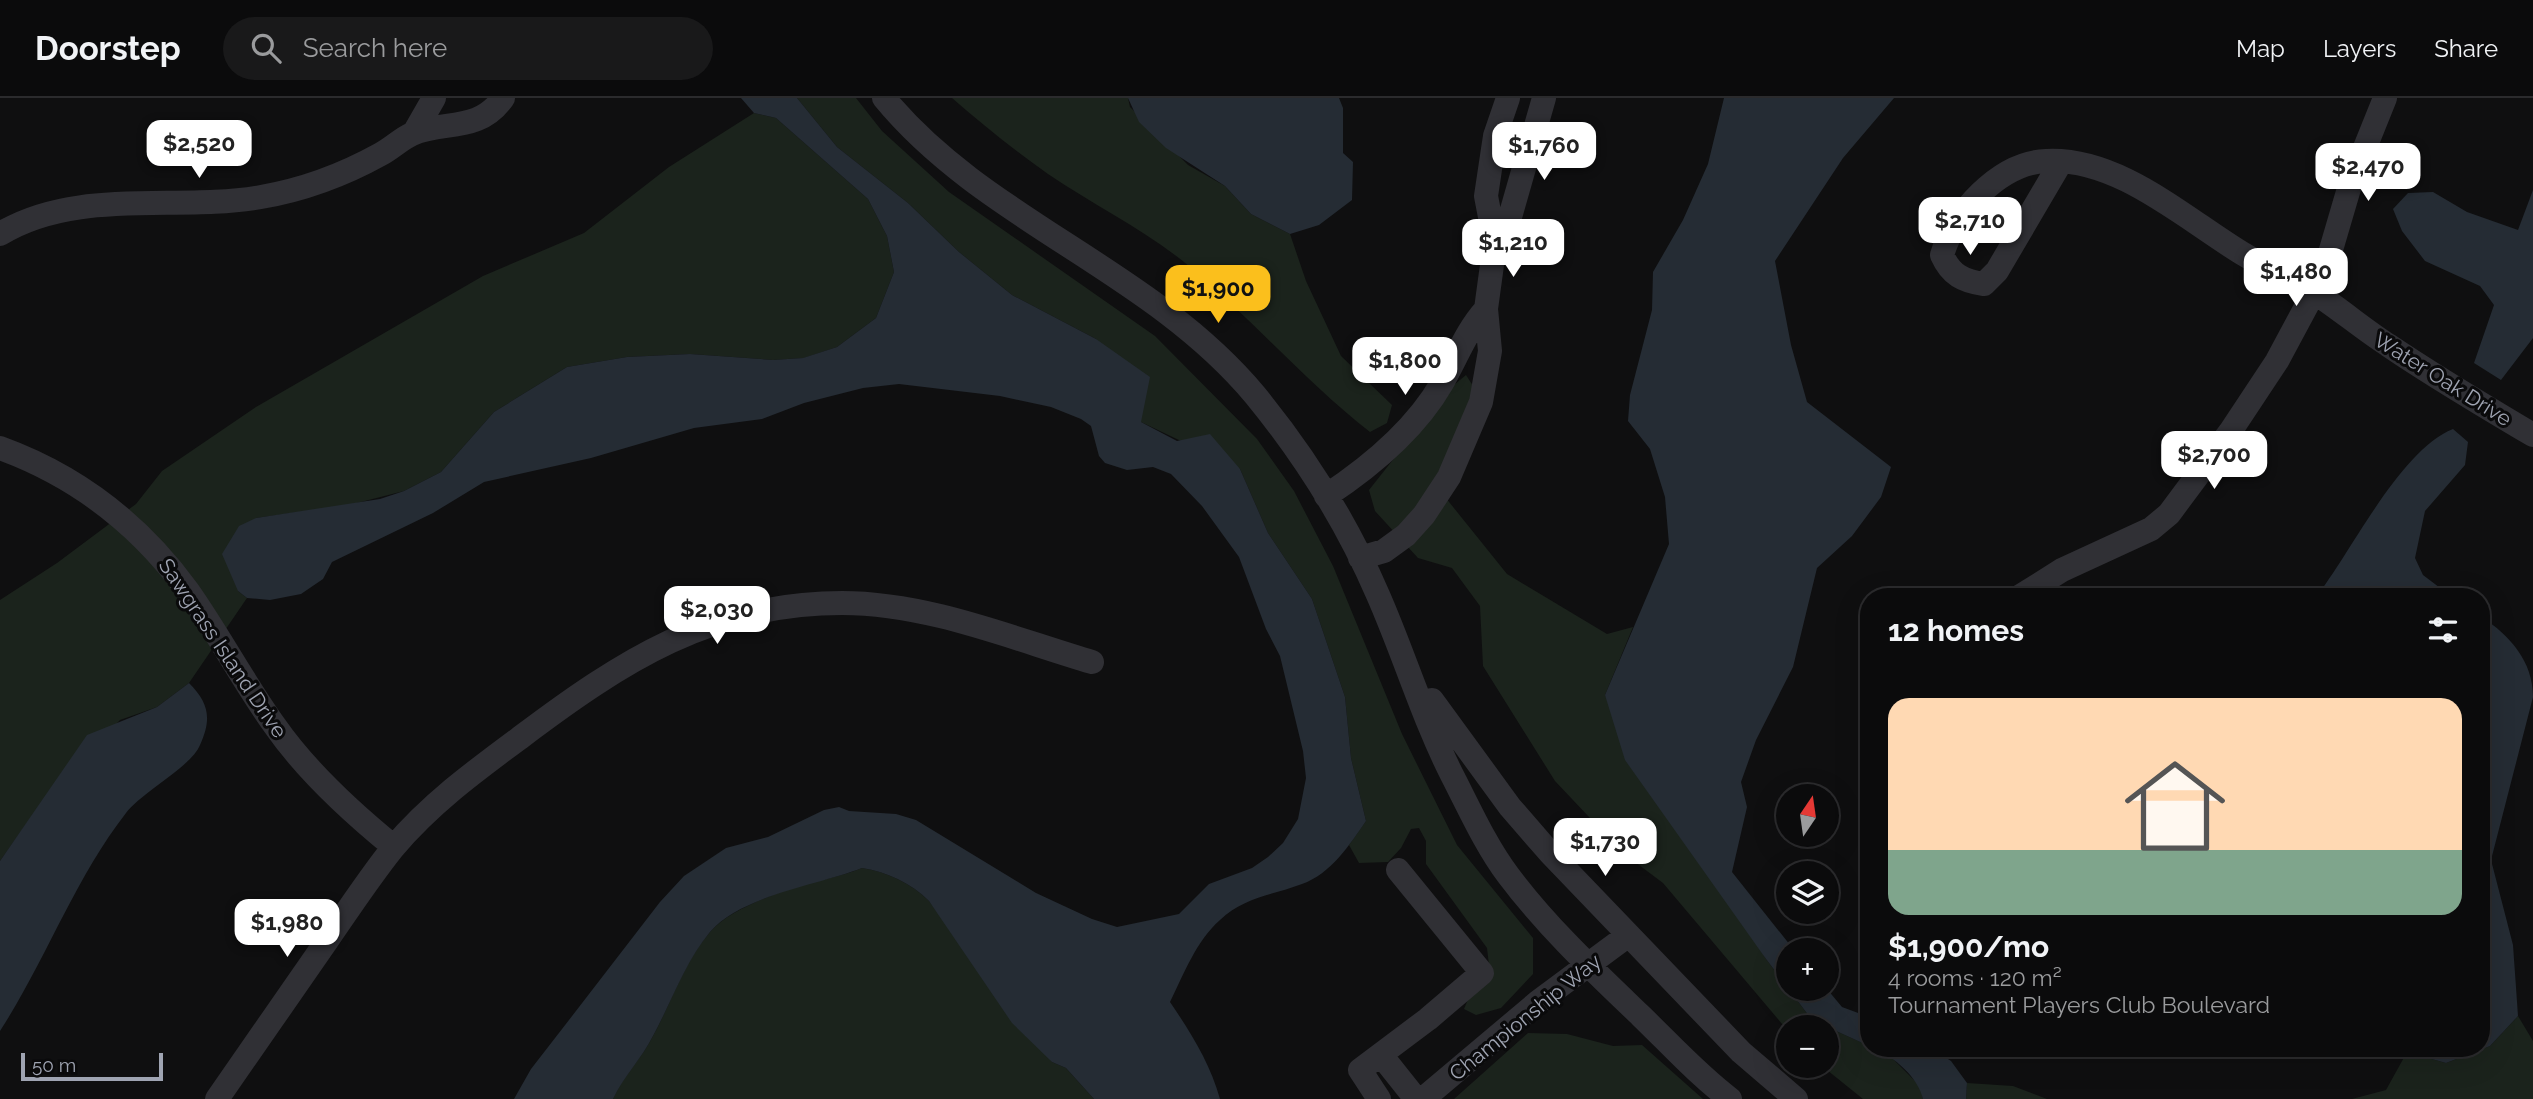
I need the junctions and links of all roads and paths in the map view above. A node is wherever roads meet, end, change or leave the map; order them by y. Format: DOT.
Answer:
graph roads {
  1 [pos="434,98"];
  2 [pos="503,98"];
  3 [pos="884,98"];
  4 [pos="1508,98"];
  5 [pos="1544,98"];
  6 [pos="2385,98"];
  7 [pos="414,133"];
  8 [pos="2062,162"];
  9 [pos="0,234"];
  10 [pos="1495,243"];
  11 [pos="2314,292"];
  12 [pos="1486,309"];
  13 [pos="2533,435"];
  14 [pos="0,448"];
  15 [pos="1326,496"];
  16 [pos="1360,558"];
  17 [pos="2033,588"];
  18 [pos="1092,662"];
  19 [pos="1409,667"];
  20 [pos="394,847"];
  21 [pos="1398,870"];
  22 [pos="1627,936"];
  23 [pos="1588,965"];
  24 [pos="1381,1055"];
  25 [pos="217,1099"];
  26 [pos="1380,1099"];
  27 [pos="1416,1099"];
  28 [pos="1423,1099"];
  29 [pos="1730,1099"];
  30 [pos="1796,1099"];
  1 -- 7 [label="street"];
  2 -- 7 [label="street"];
  3 -- 15 [label="street"];
  4 -- 10 [label="street"];
  5 -- 10 [label="street"];
  6 -- 11 [label="street"];
  7 -- 9 [label="street"];
  8 -- 8 [label="street, Water Oak Drive"];
  8 -- 11 [label="street, Water Oak Drive"];
  10 -- 12 [label="street"];
  11 -- 13 [label="street, Water Oak Drive"];
  11 -- 17 [label="street"];
  12 -- 15 [label="street"];
  12 -- 16 [label="street"];
  14 -- 20 [label="street, Sawgrass Island Drive"];
  15 -- 16 [label="street"];
  16 -- 19 [label="street"];
  18 -- 20 [label="street"];
  19 -- 22 [label="street"];
  19 -- 23 [label="street"];
  20 -- 25 [label="street"];
  21 -- 24 [label="street"];
  22 -- 23 [label="street, Championship Way"];
  22 -- 30 [label="street"];
  23 -- 28 [label="street, Championship Way"];
  23 -- 29 [label="street"];
  24 -- 26 [label="street"];
  24 -- 27 [label="street"];
}
